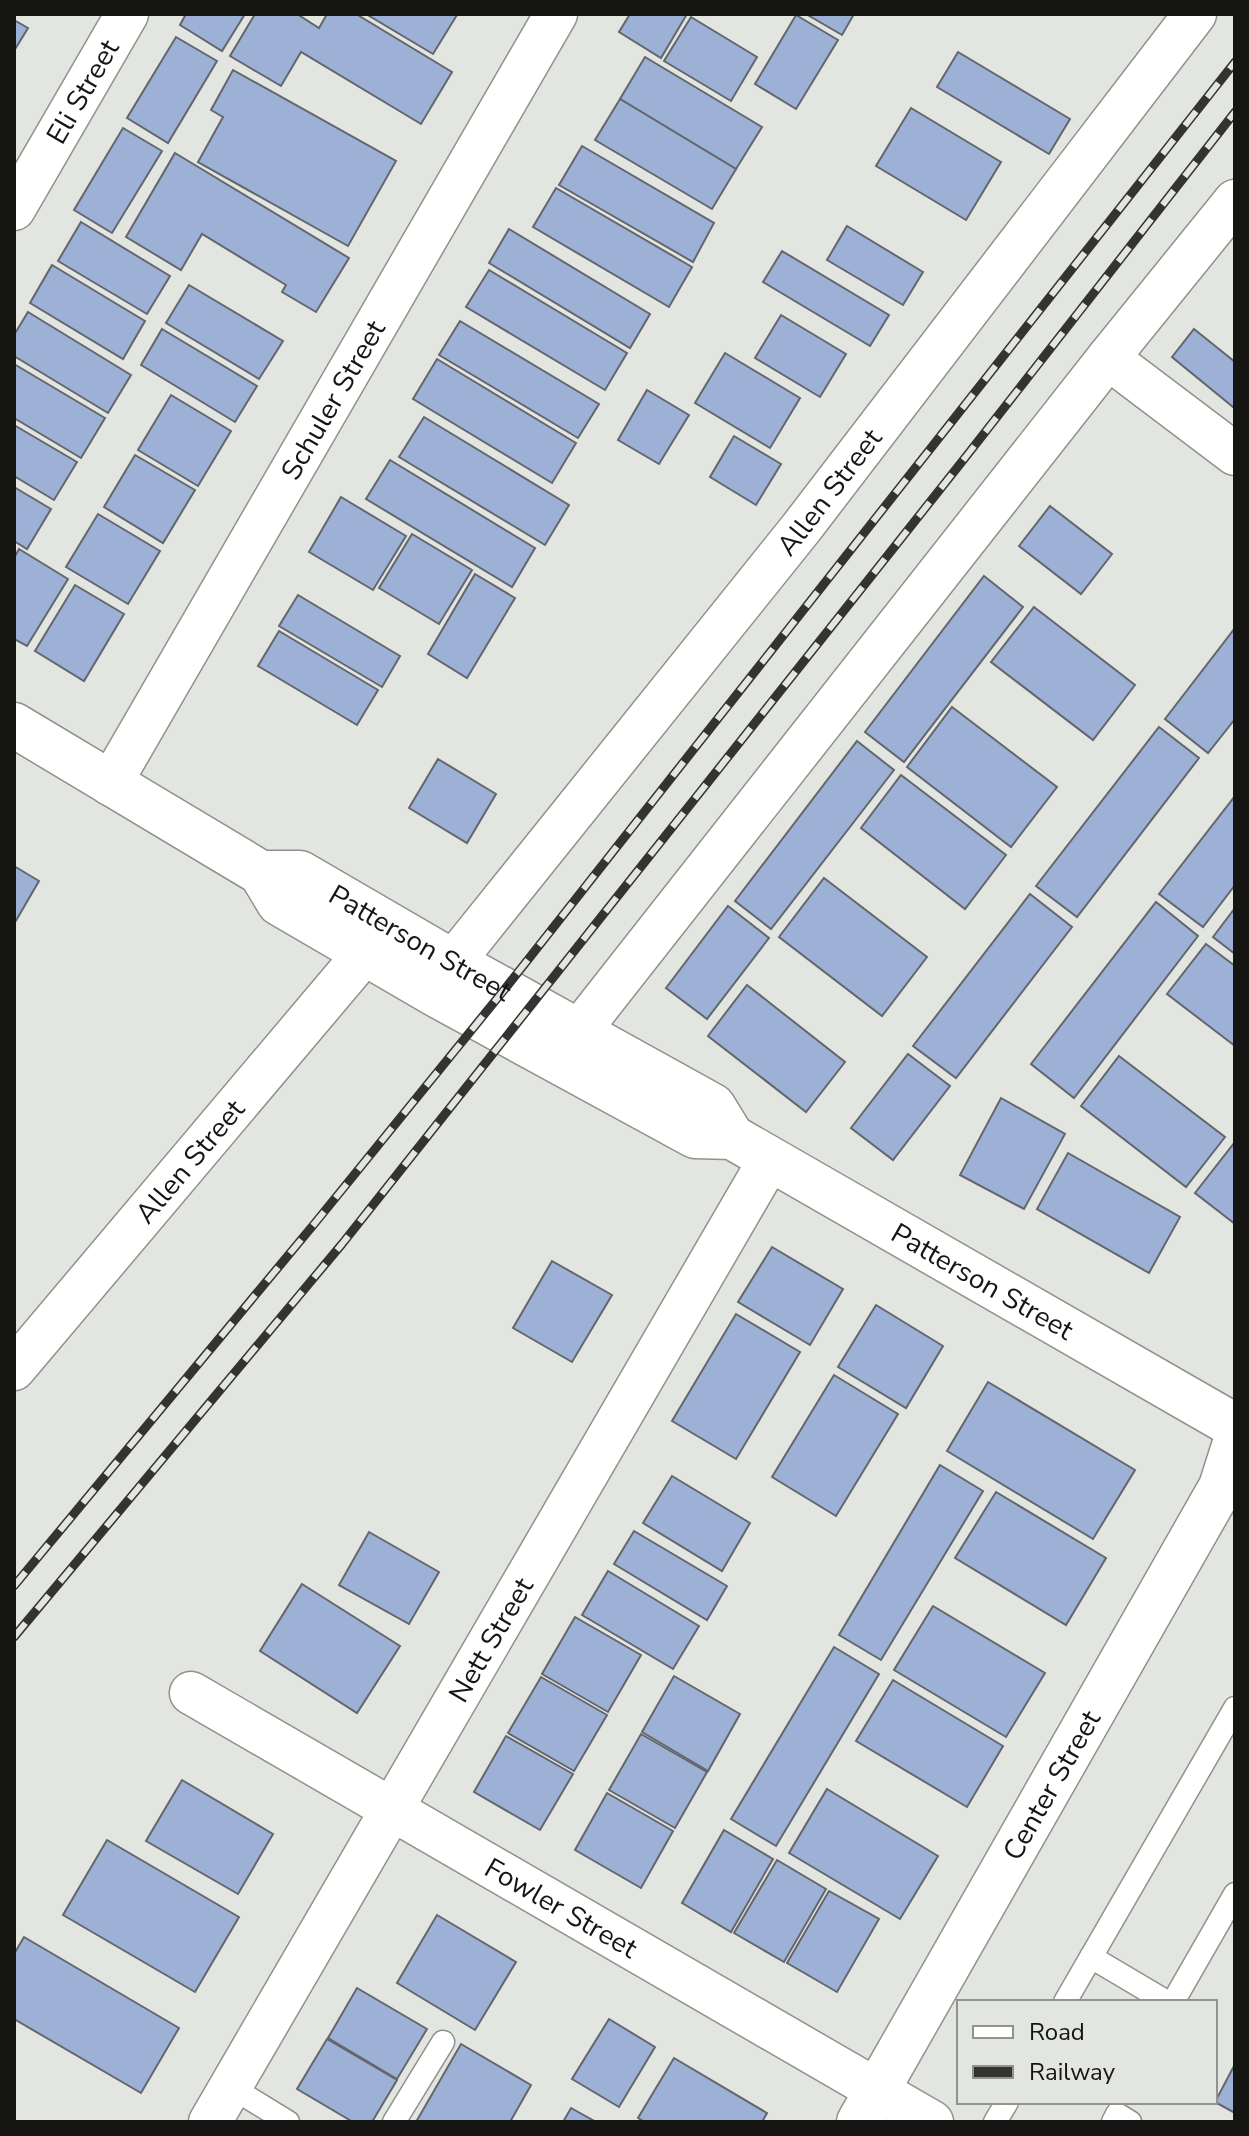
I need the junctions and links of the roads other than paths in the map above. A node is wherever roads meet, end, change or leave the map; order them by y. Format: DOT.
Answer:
graph roads {
  1 [pos="127,14"];
  2 [pos="556,14"];
  3 [pos="1195,14"];
  4 [pos="1235,201"];
  5 [pos="14,209"];
  6 [pos="1108,358"];
  7 [pos="1235,454"];
  8 [pos="14,725"];
  9 [pos="110,784"];
  10 [pos="261,873"];
  11 [pos="365,953"];
  12 [pos="453,962"];
  13 [pos="579,1031"];
  14 [pos="732,1137"];
  15 [pos="770,1159"];
  16 [pos="14,1369"];
  17 [pos="1235,1426"];
  18 [pos="1235,1443"];
  19 [pos="191,1693"];
  20 [pos="1235,1708"];
  21 [pos="392,1809"];
  22 [pos="1235,1894"];
  23 [pos="1091,1957"];
  24 [pos="1066,2000"];
  25 [pos="1166,2000"];
  26 [pos="1171,2000"];
  27 [pos="443,2042"];
  28 [pos="231,2087"];
  29 [pos="1006,2104"];
  30 [pos="869,2106"];
  31 [pos="210,2122"];
  32 [pos="288,2122"];
  33 [pos="394,2122"];
  34 [pos="932,2122"];
  35 [pos="995,2122"];
  36 [pos="1113,2122"];
  37 [pos="1130,2122"];
  1 -- 5 [label="street, Eli Street"];
  2 -- 9 [label="street, Schuler Street"];
  3 -- 12 [label="street, Allen Street"];
  4 -- 6 [label="street"];
  6 -- 7 [label="street"];
  6 -- 13 [label="street"];
  8 -- 9 [label="street, Patterson Street"];
  9 -- 10 [label="street, Patterson Street"];
  10 -- 11 [label="street, Patterson Street"];
  10 -- 12 [label="street, Patterson Street"];
  11 -- 14 [label="street, Patterson Street"];
  11 -- 16 [label="street, Allen Street"];
  12 -- 13 [label="street, Patterson Street"];
  13 -- 14 [label="street, Patterson Street"];
  14 -- 15 [label="street, Patterson Street"];
  15 -- 17 [label="street, Patterson Street"];
  15 -- 21 [label="street, Nett Street"];
  18 -- 30 [label="street, Center Street"];
  19 -- 21 [label="street, Fowler Street"];
  20 -- 23 [label="lane"];
  21 -- 28 [label="street, Nett Street"];
  21 -- 30 [label="street, Fowler Street"];
  22 -- 26 [label="lane"];
  23 -- 24 [label="lane"];
  23 -- 25 [label="lane"];
  27 -- 33 [label="lane"];
  28 -- 31 [label="street, Nett Street"];
  28 -- 32 [label="lane"];
  29 -- 35 [label="lane"];
  30 -- 34 [label="street, Fowler Street"];
  36 -- 37 [label="lane"];
}
